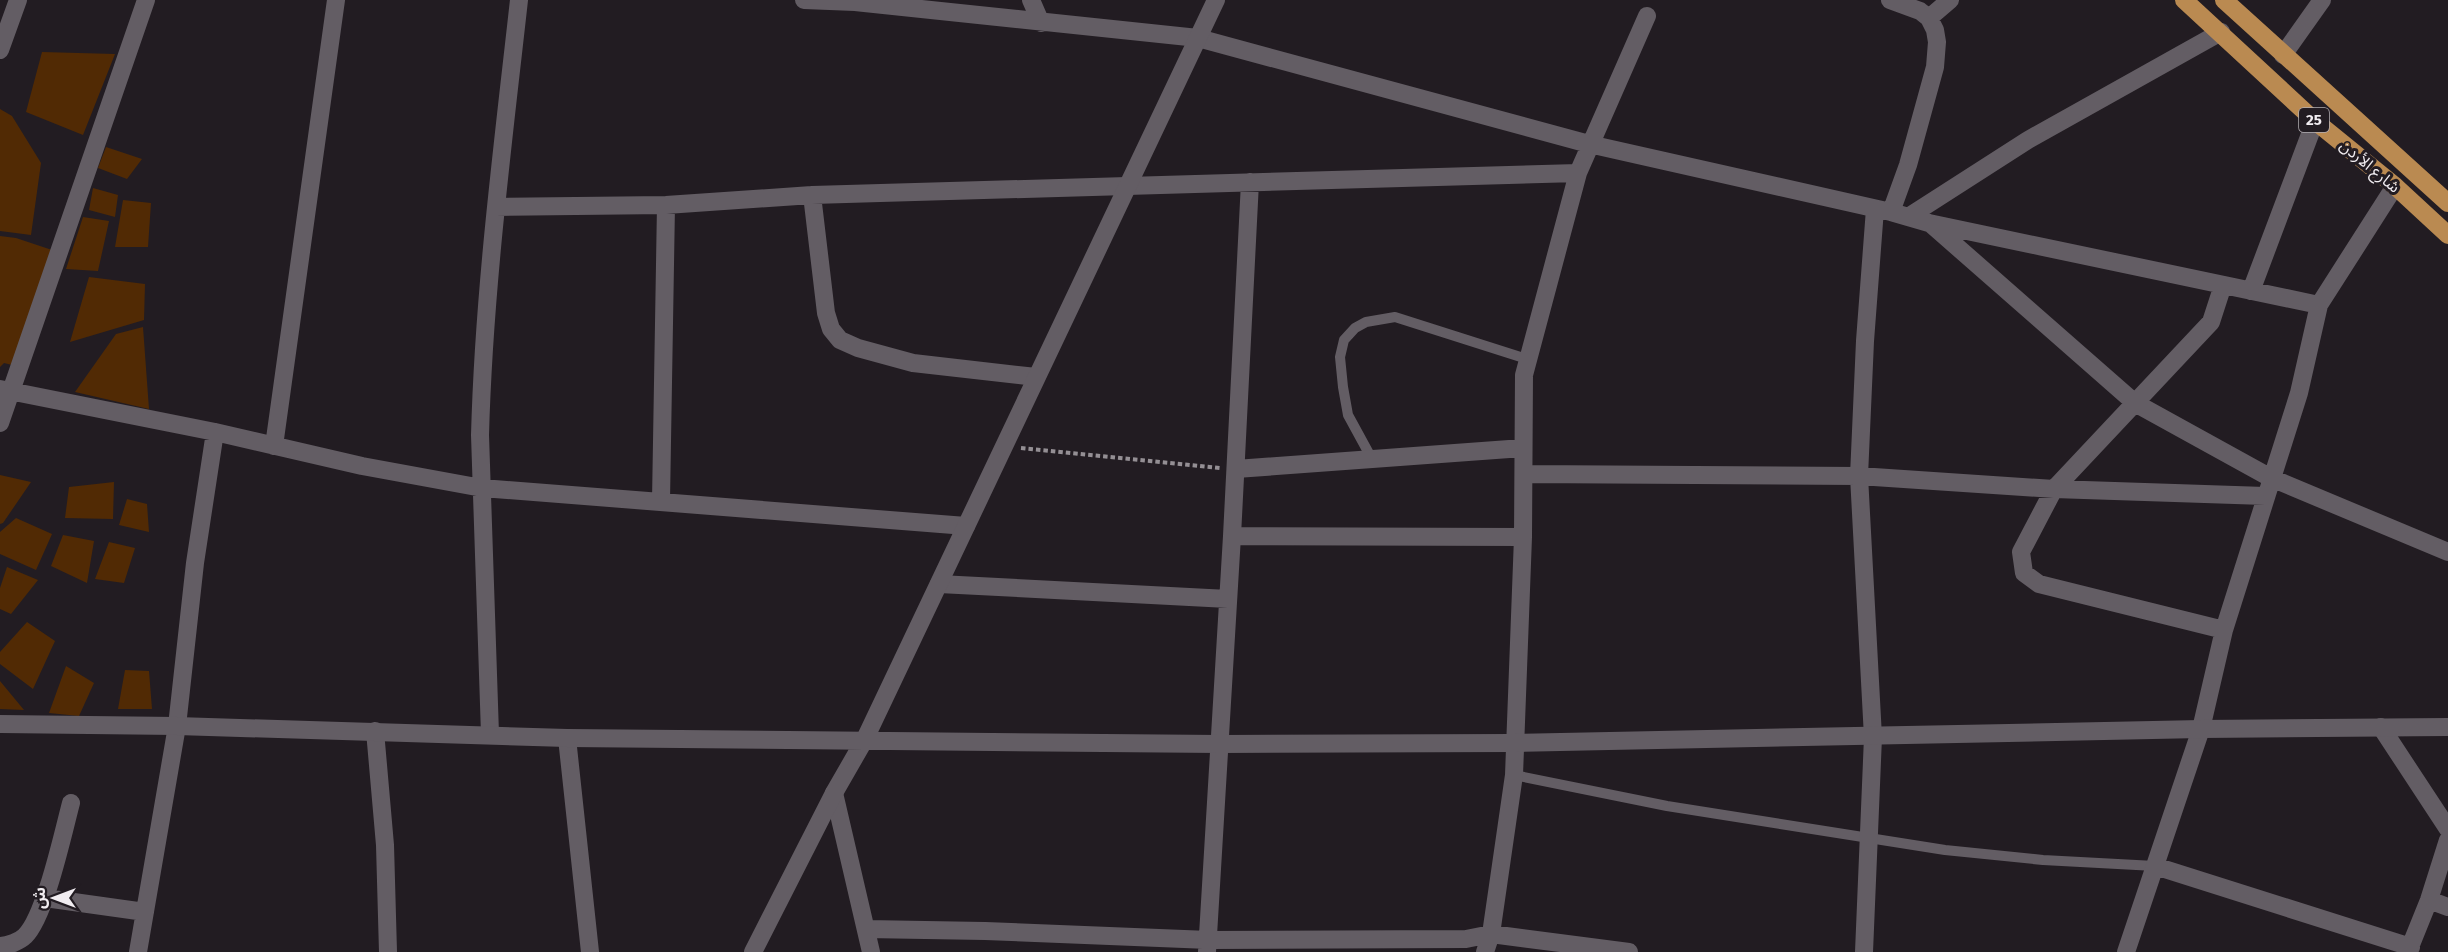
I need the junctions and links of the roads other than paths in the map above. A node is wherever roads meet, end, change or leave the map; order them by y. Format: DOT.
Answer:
graph roads {
  1 [pos="18,0"];
  2 [pos="146,0"];
  3 [pos="336,0"];
  4 [pos="519,0"];
  5 [pos="804,0"];
  6 [pos="1031,0"];
  7 [pos="1216,0"];
  8 [pos="1890,0"];
  9 [pos="1950,0"];
  10 [pos="2184,0"];
  11 [pos="2224,0"];
  12 [pos="2322,0"];
  13 [pos="1647,16"];
  14 [pos="1929,18"];
  15 [pos="1041,23"];
  16 [pos="2221,32"];
  17 [pos="1198,38"];
  18 [pos="0,50"];
  19 [pos="2283,55"];
  20 [pos="2315,121"];
  21 [pos="1589,144"];
  22 [pos="1578,173"];
  23 [pos="1250,182"];
  24 [pos="1127,185"];
  25 [pos="2395,186"];
  26 [pos="812,195"];
  27 [pos="2448,203"];
  28 [pos="666,205"];
  29 [pos="496,207"];
  30 [pos="1891,213"];
  31 [pos="1929,223"];
  32 [pos="2448,235"];
  33 [pos="2223,285"];
  34 [pos="2251,291"];
  35 [pos="2319,305"];
  36 [pos="1527,358"];
  37 [pos="1036,376"];
  38 [pos="5,391"];
  39 [pos="2135,403"];
  40 [pos="0,423"];
  41 [pos="214,432"];
  42 [pos="274,446"];
  43 [pos="1523,447"];
  44 [pos="1372,459"];
  45 [pos="1236,469"];
  46 [pos="1524,474"];
  47 [pos="1859,476"];
  48 [pos="2268,487"];
  49 [pos="482,488"];
  50 [pos="2054,489"];
  51 [pos="661,501"];
  52 [pos="966,526"];
  53 [pos="1232,536"];
  54 [pos="1523,537"];
  55 [pos="2448,552"];
  56 [pos="939,584"];
  57 [pos="1228,599"];
  58 [pos="2224,630"];
  59 [pos="0,724"];
  60 [pos="177,726"];
  61 [pos="2381,727"];
  62 [pos="2448,727"];
  63 [pos="2201,729"];
  64 [pos="375,731"];
  65 [pos="490,734"];
  66 [pos="1873,737"];
  67 [pos="567,738"];
  68 [pos="865,739"];
  69 [pos="1514,743"];
  70 [pos="1220,744"];
  71 [pos="1514,775"];
  72 [pos="834,793"];
  73 [pos="71,803"];
  74 [pos="2448,829"];
  75 [pos="1868,837"];
  76 [pos="2448,840"];
  77 [pos="2155,866"];
  78 [pos="45,898"];
  79 [pos="2429,900"];
  80 [pos="2448,907"];
  81 [pos="145,912"];
  82 [pos="866,929"];
  83 [pos="1491,934"];
  84 [pos="0,946"];
  85 [pos="1208,946"];
  86 [pos="2410,949"];
  87 [pos="138,952"];
  88 [pos="388,952"];
  89 [pos="590,952"];
  90 [pos="753,952"];
  91 [pos="871,952"];
  92 [pos="1485,952"];
  93 [pos="1629,952"];
  94 [pos="1864,952"];
  95 [pos="2126,952"];
  1 -- 18 [label="street"];
  2 -- 38 [label="street"];
  3 -- 42 [label="street"];
  4 -- 29 [label="street"];
  5 -- 15 [label="street"];
  6 -- 15 [label="street"];
  7 -- 17 [label="street"];
  8 -- 14 [label="street"];
  9 -- 14 [label="street"];
  10 -- 16 [label="highway, شارع الأردن / 25"];
  11 -- 19 [label="highway, شارع الأردن / 25"];
  12 -- 19 [label="street"];
  13 -- 21 [label="street"];
  14 -- 30 [label="street"];
  15 -- 17 [label="street"];
  16 -- 20 [label="highway, شارع الأردن / 25"];
  16 -- 30 [label="street"];
  17 -- 21 [label="street"];
  17 -- 24 [label="street"];
  19 -- 27 [label="highway, شارع الأردن / 25"];
  20 -- 25 [label="highway, شارع الأردن / 25"];
  20 -- 34 [label="street"];
  21 -- 22 [label="street"];
  21 -- 30 [label="street"];
  22 -- 23 [label="street"];
  22 -- 36 [label="street"];
  23 -- 24 [label="street"];
  23 -- 45 [label="street"];
  24 -- 26 [label="street"];
  24 -- 37 [label="street"];
  25 -- 32 [label="highway, شارع الأردن / 25"];
  25 -- 35 [label="street"];
  26 -- 28 [label="street"];
  26 -- 37 [label="street"];
  28 -- 29 [label="street"];
  28 -- 51 [label="street"];
  29 -- 49 [label="street"];
  30 -- 31 [label="street"];
  30 -- 47 [label="street"];
  31 -- 33 [label="street"];
  31 -- 39 [label="street"];
  33 -- 34 [label="street"];
  33 -- 39 [label="street"];
  34 -- 35 [label="street"];
  35 -- 48 [label="street"];
  36 -- 43 [label="street"];
  36 -- 44 [label="lane"];
  37 -- 52 [label="street"];
  38 -- 40 [label="street"];
  38 -- 41 [label="street"];
  39 -- 48 [label="street"];
  39 -- 50 [label="street"];
  41 -- 42 [label="street"];
  41 -- 60 [label="street"];
  42 -- 49 [label="street"];
  43 -- 44 [label="street"];
  43 -- 46 [label="street"];
  44 -- 45 [label="street"];
  45 -- 53 [label="street"];
  46 -- 47 [label="street"];
  46 -- 54 [label="street"];
  47 -- 50 [label="street"];
  47 -- 66 [label="street"];
  48 -- 50 [label="street"];
  48 -- 55 [label="street"];
  48 -- 58 [label="street"];
  49 -- 51 [label="street"];
  49 -- 65 [label="street"];
  50 -- 58 [label="street"];
  51 -- 52 [label="street"];
  52 -- 56 [label="street"];
  53 -- 54 [label="street"];
  53 -- 57 [label="street"];
  54 -- 69 [label="street"];
  56 -- 57 [label="street"];
  56 -- 68 [label="street"];
  57 -- 70 [label="street"];
  58 -- 63 [label="street"];
  59 -- 60 [label="street"];
  60 -- 64 [label="street"];
  60 -- 81 [label="street"];
  61 -- 62 [label="street"];
  61 -- 63 [label="street"];
  61 -- 74 [label="street"];
  63 -- 66 [label="street"];
  63 -- 77 [label="street"];
  64 -- 65 [label="street"];
  64 -- 88 [label="street"];
  65 -- 67 [label="street"];
  66 -- 69 [label="street"];
  66 -- 75 [label="street"];
  67 -- 68 [label="street"];
  67 -- 89 [label="street"];
  68 -- 70 [label="street"];
  68 -- 72 [label="street"];
  69 -- 70 [label="street"];
  69 -- 71 [label="street"];
  70 -- 85 [label="street"];
  71 -- 75 [label="lane"];
  71 -- 83 [label="street"];
  72 -- 82 [label="street"];
  72 -- 90 [label="street"];
  73 -- 78 [label="street"];
  75 -- 77 [label="lane"];
  75 -- 94 [label="street"];
  76 -- 79 [label="street"];
  77 -- 86 [label="street"];
  77 -- 95 [label="street"];
  78 -- 81 [label="street"];
  78 -- 84 [label="street"];
  79 -- 80 [label="street"];
  79 -- 86 [label="street"];
  81 -- 87 [label="street"];
  82 -- 85 [label="street"];
  82 -- 91 [label="street"];
  83 -- 85 [label="street"];
  83 -- 92 [label="street"];
  83 -- 93 [label="street"];
}
